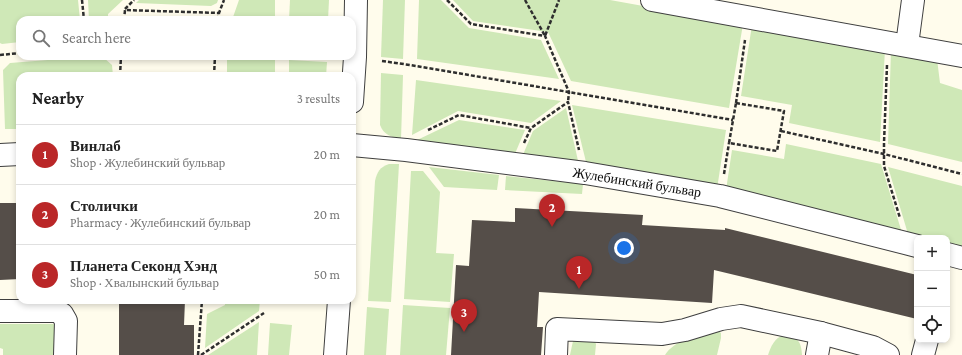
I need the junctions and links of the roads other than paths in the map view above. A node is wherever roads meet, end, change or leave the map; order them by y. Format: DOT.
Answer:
graph roads {
  1 [pos="356,0"];
  2 [pos="652,0"];
  3 [pos="913,0"];
  4 [pos="356,16"];
  5 [pos="898,44"];
  6 [pos="962,56"];
  7 [pos="355,60"];
  8 [pos="354,72"];
  9 [pos="356,145"];
  10 [pos="16,154"];
  11 [pos="0,155"];
  12 [pos="912,245"];
  13 [pos="339,304"];
  14 [pos="0,311"];
  15 [pos="821,333"];
  16 [pos="926,343"];
  17 [pos="66,355"];
  18 [pos="336,355"];
  19 [pos="556,355"];
  20 [pos="817,355"];
  21 [pos="888,355"];
  22 [pos="923,355"];
  1 -- 4 [label="street"];
  2 -- 5 [label="street"];
  3 -- 5 [label="street"];
  5 -- 6 [label="street"];
  7 -- 8 [label="street"];
  9 -- 12 [label="street, Жулебинский бульвар"];
  10 -- 11 [label="street"];
  13 -- 18 [label="street"];
  14 -- 17 [label="street"];
  15 -- 19 [label="street"];
  15 -- 20 [label="street"];
  15 -- 21 [label="street"];
  16 -- 22 [label="street"];
}
